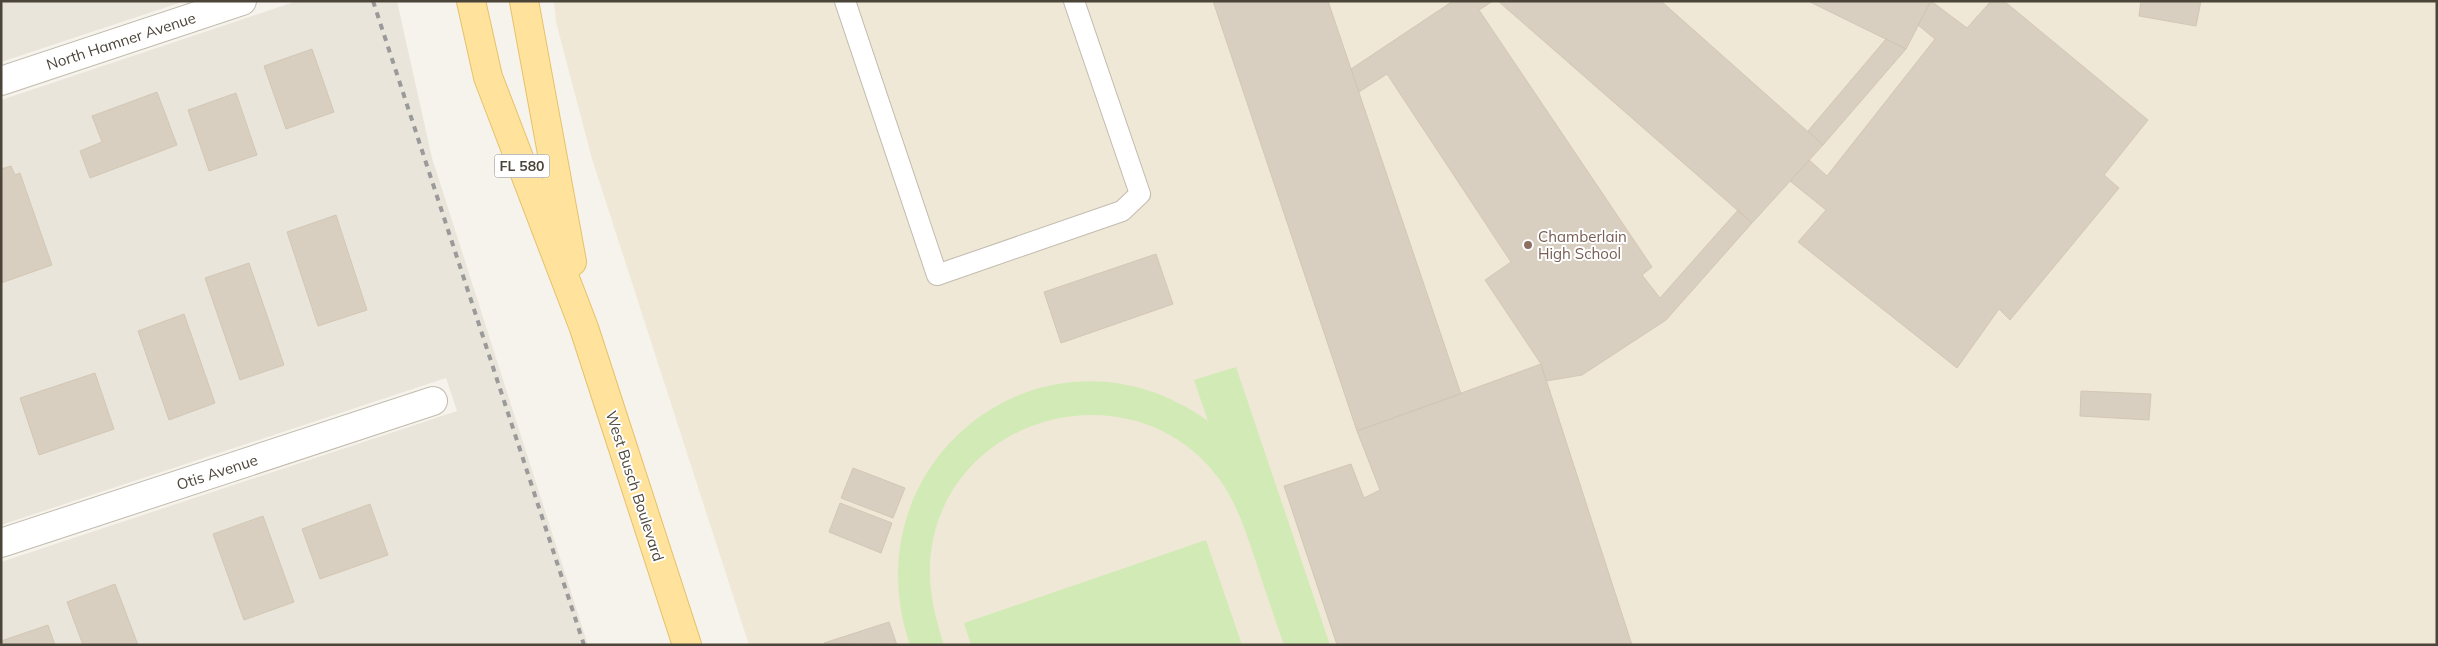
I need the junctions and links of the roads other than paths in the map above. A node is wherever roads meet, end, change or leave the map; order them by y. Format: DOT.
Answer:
graph roads {
  1 [pos="242,1"];
  2 [pos="471,1"];
  3 [pos="524,1"];
  4 [pos="845,1"];
  5 [pos="1074,1"];
  6 [pos="1,81"];
  7 [pos="584,328"];
  8 [pos="433,401"];
  9 [pos="1,544"];
  10 [pos="687,645"];
  1 -- 6 [label="street, North Hamner Avenue"];
  2 -- 7 [label="main road, West Busch Boulevard / FL 580"];
  3 -- 7 [label="main road, West Busch Boulevard / FL 580"];
  4 -- 5 [label="lane"];
  7 -- 10 [label="main road, West Busch Boulevard / FL 580"];
  8 -- 9 [label="street, Otis Avenue"];
}
